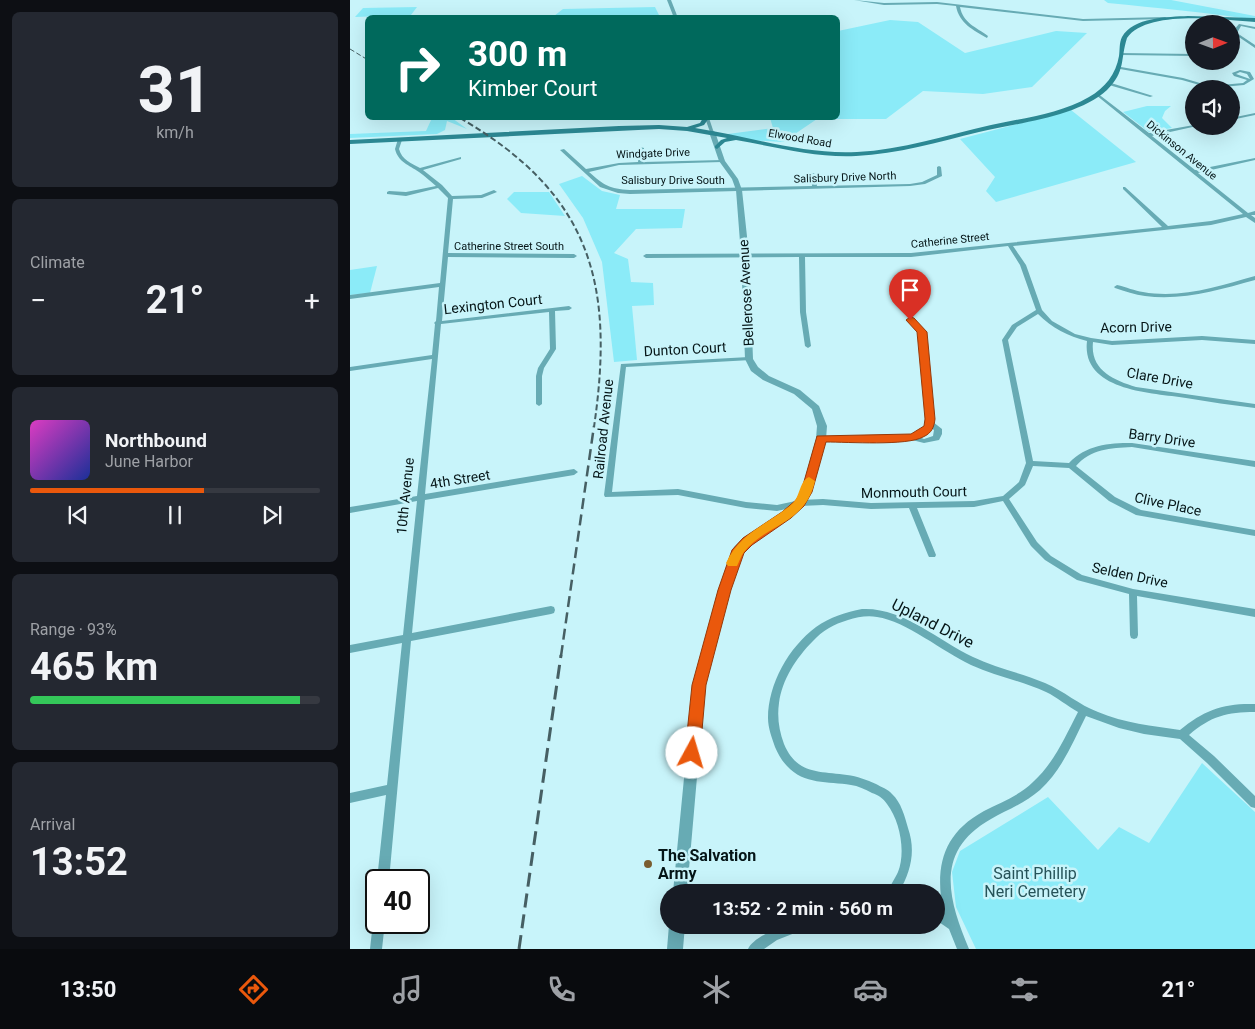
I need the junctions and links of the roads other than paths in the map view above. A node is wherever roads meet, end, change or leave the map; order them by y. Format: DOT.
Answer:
graph roads {
  1 [pos="669,0"];
  2 [pos="856,0"];
  3 [pos="958,6"];
  4 [pos="675,15"];
  5 [pos="1165,18"];
  6 [pos="1185,19"];
  7 [pos="1255,20"];
  8 [pos="1240,22"];
  9 [pos="1240,22"];
  10 [pos="1255,28"];
  11 [pos="1240,36"];
  12 [pos="987,37"];
  13 [pos="1255,47"];
  14 [pos="1122,54"];
  15 [pos="1185,55"];
  16 [pos="1120,68"];
  17 [pos="1250,80"];
  18 [pos="1110,84"];
  19 [pos="1098,94"];
  20 [pos="1152,96"];
  21 [pos="1255,114"];
  22 [pos="1240,117"];
  23 [pos="705,120"];
  24 [pos="708,120"];
  25 [pos="1185,128"];
  26 [pos="687,129"];
  27 [pos="712,132"];
  28 [pos="1148,135"];
  29 [pos="740,138"];
  30 [pos="400,140"];
  31 [pos="350,142"];
  32 [pos="717,147"];
  33 [pos="642,148"];
  34 [pos="562,150"];
  35 [pos="459,158"];
  36 [pos="1255,159"];
  37 [pos="722,161"];
  38 [pos="640,163"];
  39 [pos="939,167"];
  40 [pos="420,170"];
  41 [pos="585,171"];
  42 [pos="1194,172"];
  43 [pos="813,174"];
  44 [pos="440,186"];
  45 [pos="815,188"];
  46 [pos="1125,188"];
  47 [pos="739,190"];
  48 [pos="389,192"];
  49 [pos="494,192"];
  50 [pos="451,198"];
  51 [pos="1255,213"];
  52 [pos="1247,215"];
  53 [pos="1255,221"];
  54 [pos="1167,228"];
  55 [pos="1010,244"];
  56 [pos="445,255"];
  57 [pos="745,255"];
  58 [pos="802,255"];
  59 [pos="574,256"];
  60 [pos="646,256"];
  61 [pos="1255,278"];
  62 [pos="441,285"];
  63 [pos="1117,287"];
  64 [pos="350,297"];
  65 [pos="569,308"];
  66 [pos="552,310"];
  67 [pos="1039,311"];
  68 [pos="910,320"];
  69 [pos="437,323"];
  70 [pos="1090,340"];
  71 [pos="1255,342"];
  72 [pos="808,346"];
  73 [pos="434,357"];
  74 [pos="749,359"];
  75 [pos="622,365"];
  76 [pos="350,368"];
  77 [pos="539,404"];
  78 [pos="1255,406"];
  79 [pos="930,424"];
  80 [pos="912,438"];
  81 [pos="821,439"];
  82 [pos="1030,463"];
  83 [pos="1255,464"];
  84 [pos="1071,466"];
  85 [pos="574,472"];
  86 [pos="608,496"];
  87 [pos="420,498"];
  88 [pos="1005,498"];
  89 [pos="800,503"];
  90 [pos="912,506"];
  91 [pos="350,510"];
  92 [pos="1255,533"];
  93 [pos="932,555"];
  94 [pos="1133,592"];
  95 [pos="550,610"];
  96 [pos="1255,613"];
  97 [pos="1134,634"];
  98 [pos="406,638"];
  99 [pos="350,649"];
  100 [pos="1255,708"];
  101 [pos="1084,710"];
  102 [pos="1182,735"];
  103 [pos="392,789"];
  104 [pos="350,798"];
  105 [pos="1255,803"];
  106 [pos="384,869"];
  107 [pos="681,884"];
  108 [pos="897,884"];
  109 [pos="945,919"];
  110 [pos="951,924"];
  111 [pos="378,934"];
  112 [pos="677,934"];
  113 [pos="778,934"];
  114 [pos="376,949"];
  115 [pos="676,949"];
  116 [pos="754,949"];
  117 [pos="963,949"];
  1 -- 4 [label="street"];
  2 -- 3 [label="street"];
  3 -- 5 [label="street"];
  3 -- 12 [label="street"];
  5 -- 6 [label="main road, Elwood Road"];
  5 -- 14 [label="main road, Elwood Road"];
  7 -- 8 [label="main road, Elwood Road"];
  9 -- 10 [label="street"];
  11 -- 13 [label="street"];
  14 -- 15 [label="street"];
  14 -- 16 [label="main road, Elwood Road"];
  16 -- 17 [label="street"];
  16 -- 18 [label="main road, Elwood Road"];
  18 -- 19 [label="main road, Elwood Road"];
  18 -- 20 [label="street"];
  19 -- 28 [label="street, Dickinson Avenue"];
  19 -- 29 [label="main road, Elwood Road"];
  21 -- 22 [label="street"];
  23 -- 26 [label="main road"];
  24 -- 27 [label="street"];
  25 -- 28 [label="street"];
  26 -- 27 [label="main road, Elwood Road"];
  26 -- 30 [label="main road, Elwood Road"];
  27 -- 29 [label="main road, Elwood Road"];
  27 -- 32 [label="street, Bellerose Avenue"];
  28 -- 42 [label="street, Dickinson Avenue"];
  29 -- 32 [label="main road"];
  30 -- 31 [label="main road, Elwood Road"];
  30 -- 40 [label="street"];
  32 -- 37 [label="street, Bellerose Avenue"];
  33 -- 38 [label="street"];
  34 -- 41 [label="street, Salisbury Drive South"];
  35 -- 40 [label="street"];
  36 -- 42 [label="street"];
  37 -- 38 [label="street, Windgate Drive"];
  37 -- 47 [label="street, Bellerose Avenue"];
  38 -- 41 [label="street, Windgate Drive"];
  39 -- 45 [label="street, Salisbury Drive North"];
  40 -- 44 [label="street"];
  41 -- 47 [label="street, Salisbury Drive South"];
  42 -- 52 [label="street, Dickinson Avenue"];
  43 -- 45 [label="street"];
  44 -- 48 [label="street"];
  44 -- 50 [label="street"];
  45 -- 47 [label="street, Salisbury Drive North"];
  46 -- 54 [label="street"];
  47 -- 57 [label="street, Bellerose Avenue"];
  49 -- 50 [label="street"];
  50 -- 56 [label="street, 10th Avenue"];
  51 -- 52 [label="street, Catherine Street"];
  52 -- 53 [label="street, Dickinson Avenue"];
  52 -- 54 [label="street, Catherine Street"];
  54 -- 55 [label="street, Catherine Street"];
  55 -- 58 [label="street, Catherine Street"];
  55 -- 67 [label="street"];
  56 -- 59 [label="street, Catherine Street South"];
  56 -- 62 [label="street, 10th Avenue"];
  57 -- 58 [label="street, Catherine Street"];
  57 -- 60 [label="street, Catherine Street"];
  57 -- 74 [label="street, Bellerose Avenue"];
  58 -- 72 [label="street"];
  61 -- 63 [label="street"];
  62 -- 64 [label="street"];
  62 -- 69 [label="street, 10th Avenue"];
  65 -- 66 [label="street, Lexington Court"];
  66 -- 69 [label="street, Lexington Court"];
  66 -- 77 [label="street"];
  67 -- 70 [label="street, Acorn Drive"];
  67 -- 82 [label="street"];
  68 -- 79 [label="street"];
  69 -- 73 [label="street, 10th Avenue"];
  70 -- 71 [label="street, Acorn Drive"];
  70 -- 78 [label="street, Clare Drive"];
  73 -- 76 [label="street"];
  73 -- 87 [label="street, 10th Avenue"];
  74 -- 75 [label="street, Dunton Court"];
  74 -- 81 [label="street, Bellerose Avenue"];
  75 -- 86 [label="street, Railroad Avenue"];
  79 -- 80 [label="street"];
  79 -- 80 [label="street"];
  80 -- 81 [label="street"];
  81 -- 89 [label="street, Bellerose Avenue"];
  82 -- 84 [label="street"];
  82 -- 88 [label="street"];
  83 -- 84 [label="street, Barry Drive"];
  84 -- 92 [label="street, Clive Place"];
  85 -- 87 [label="street, 4th Street"];
  86 -- 89 [label="street, Monmouth Court"];
  87 -- 91 [label="street, 4th Street"];
  87 -- 98 [label="street, 10th Avenue"];
  88 -- 90 [label="street, Monmouth Court"];
  88 -- 94 [label="street, Selden Drive"];
  89 -- 90 [label="street, Monmouth Court"];
  89 -- 107 [label="street, Bellerose Avenue"];
  90 -- 93 [label="street"];
  94 -- 96 [label="street, Selden Drive"];
  94 -- 97 [label="street"];
  95 -- 98 [label="street"];
  98 -- 99 [label="street"];
  98 -- 103 [label="street, 10th Avenue"];
  100 -- 102 [label="street"];
  101 -- 102 [label="street, Upland Drive"];
  101 -- 108 [label="street, Upland Drive"];
  101 -- 110 [label="street"];
  102 -- 105 [label="street"];
  103 -- 104 [label="street"];
  103 -- 106 [label="street, 10th Avenue"];
  109 -- 110 [label="street"];
  110 -- 117 [label="street"];
  111 -- 114 [label="street"];
  112 -- 115 [label="street"];
  113 -- 116 [label="street"];
}
